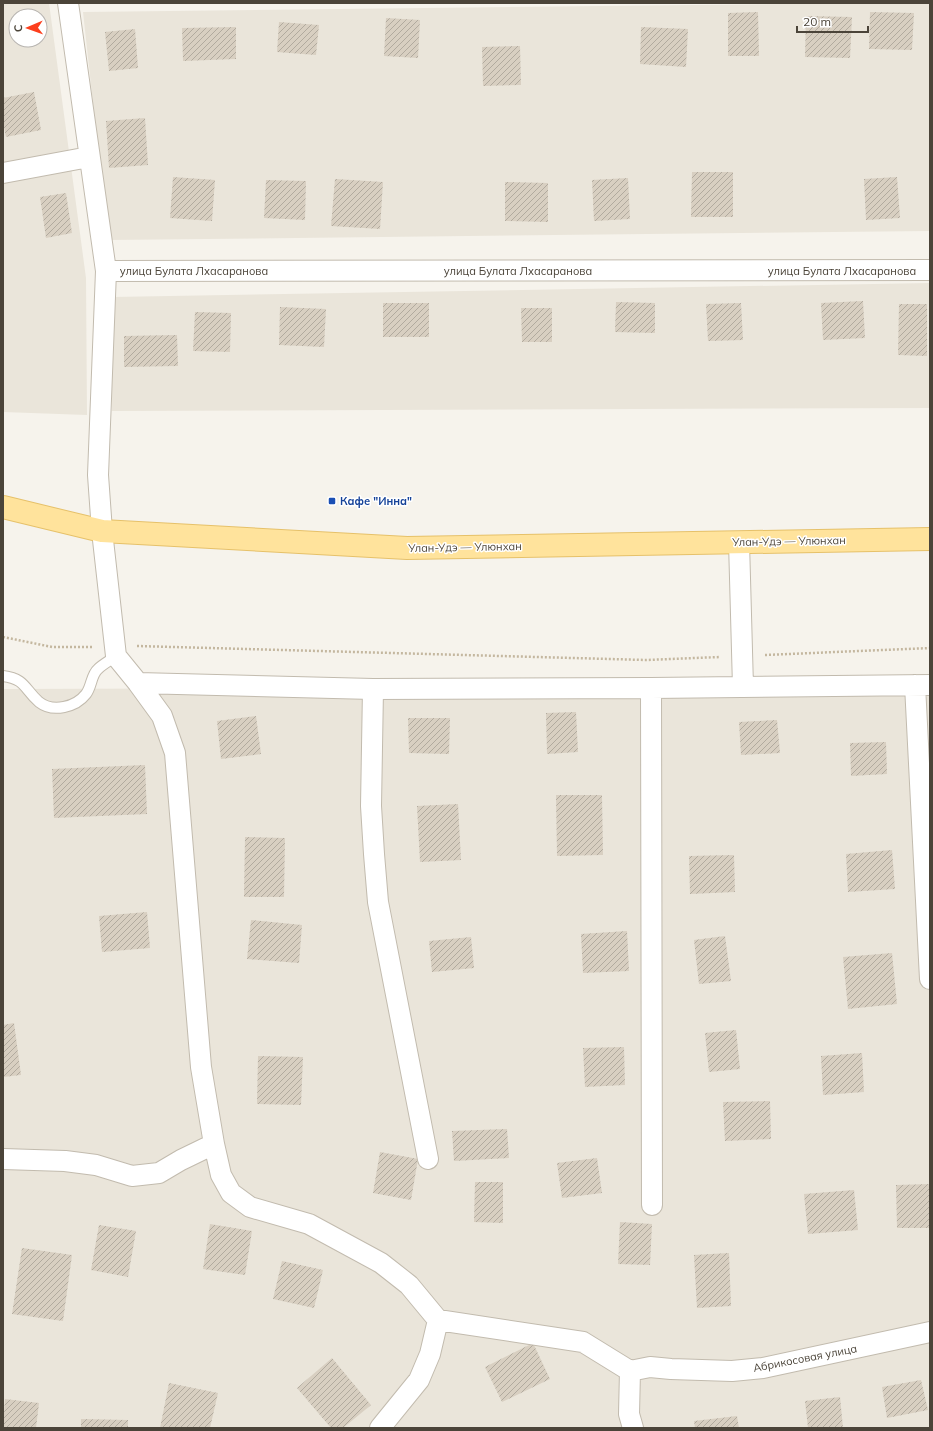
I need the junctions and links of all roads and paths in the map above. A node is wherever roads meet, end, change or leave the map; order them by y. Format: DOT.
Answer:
graph roads {
  1 [pos="68,3"];
  2 [pos="89,158"];
  3 [pos="3,172"];
  4 [pos="930,270"];
  5 [pos="106,271"];
  6 [pos="3,507"];
  7 [pos="102,531"];
  8 [pos="930,538"];
  9 [pos="739,542"];
  10 [pos="3,637"];
  11 [pos="930,648"];
  12 [pos="116,652"];
  13 [pos="742,656"];
  14 [pos="3,676"];
  15 [pos="138,683"];
  16 [pos="923,685"];
  17 [pos="743,687"];
  18 [pos="651,688"];
  19 [pos="373,689"];
  20 [pos="930,979"];
  21 [pos="214,1144"];
  22 [pos="3,1159"];
  23 [pos="428,1159"];
  24 [pos="652,1205"];
  25 [pos="438,1320"];
  26 [pos="930,1332"];
  27 [pos="630,1371"];
  28 [pos="380,1428"];
  29 [pos="633,1428"];
  1 -- 2 [label="street"];
  2 -- 3 [label="street"];
  2 -- 5 [label="street"];
  4 -- 5 [label="street, улица Булата Лхасаранова"];
  5 -- 7 [label="street"];
  6 -- 7 [label="main road, Улан-Удэ — Улюнхан"];
  7 -- 9 [label="main road, Улан-Удэ — Улюнхан"];
  7 -- 12 [label="street"];
  8 -- 9 [label="main road, Улан-Удэ — Улюнхан"];
  9 -- 13 [label="street"];
  10 -- 12 [label="path"];
  11 -- 13 [label="path"];
  12 -- 13 [label="path"];
  12 -- 14 [label="lane"];
  12 -- 15 [label="street"];
  13 -- 17 [label="street"];
  15 -- 19 [label="street"];
  15 -- 21 [label="street"];
  16 -- 17 [label="street"];
  16 -- 20 [label="street"];
  17 -- 18 [label="street"];
  18 -- 19 [label="street"];
  18 -- 24 [label="street"];
  19 -- 23 [label="street"];
  21 -- 22 [label="street"];
  21 -- 25 [label="street"];
  25 -- 27 [label="street"];
  25 -- 28 [label="street"];
  26 -- 27 [label="street, Абрикосовая улица"];
  27 -- 29 [label="street"];
}
